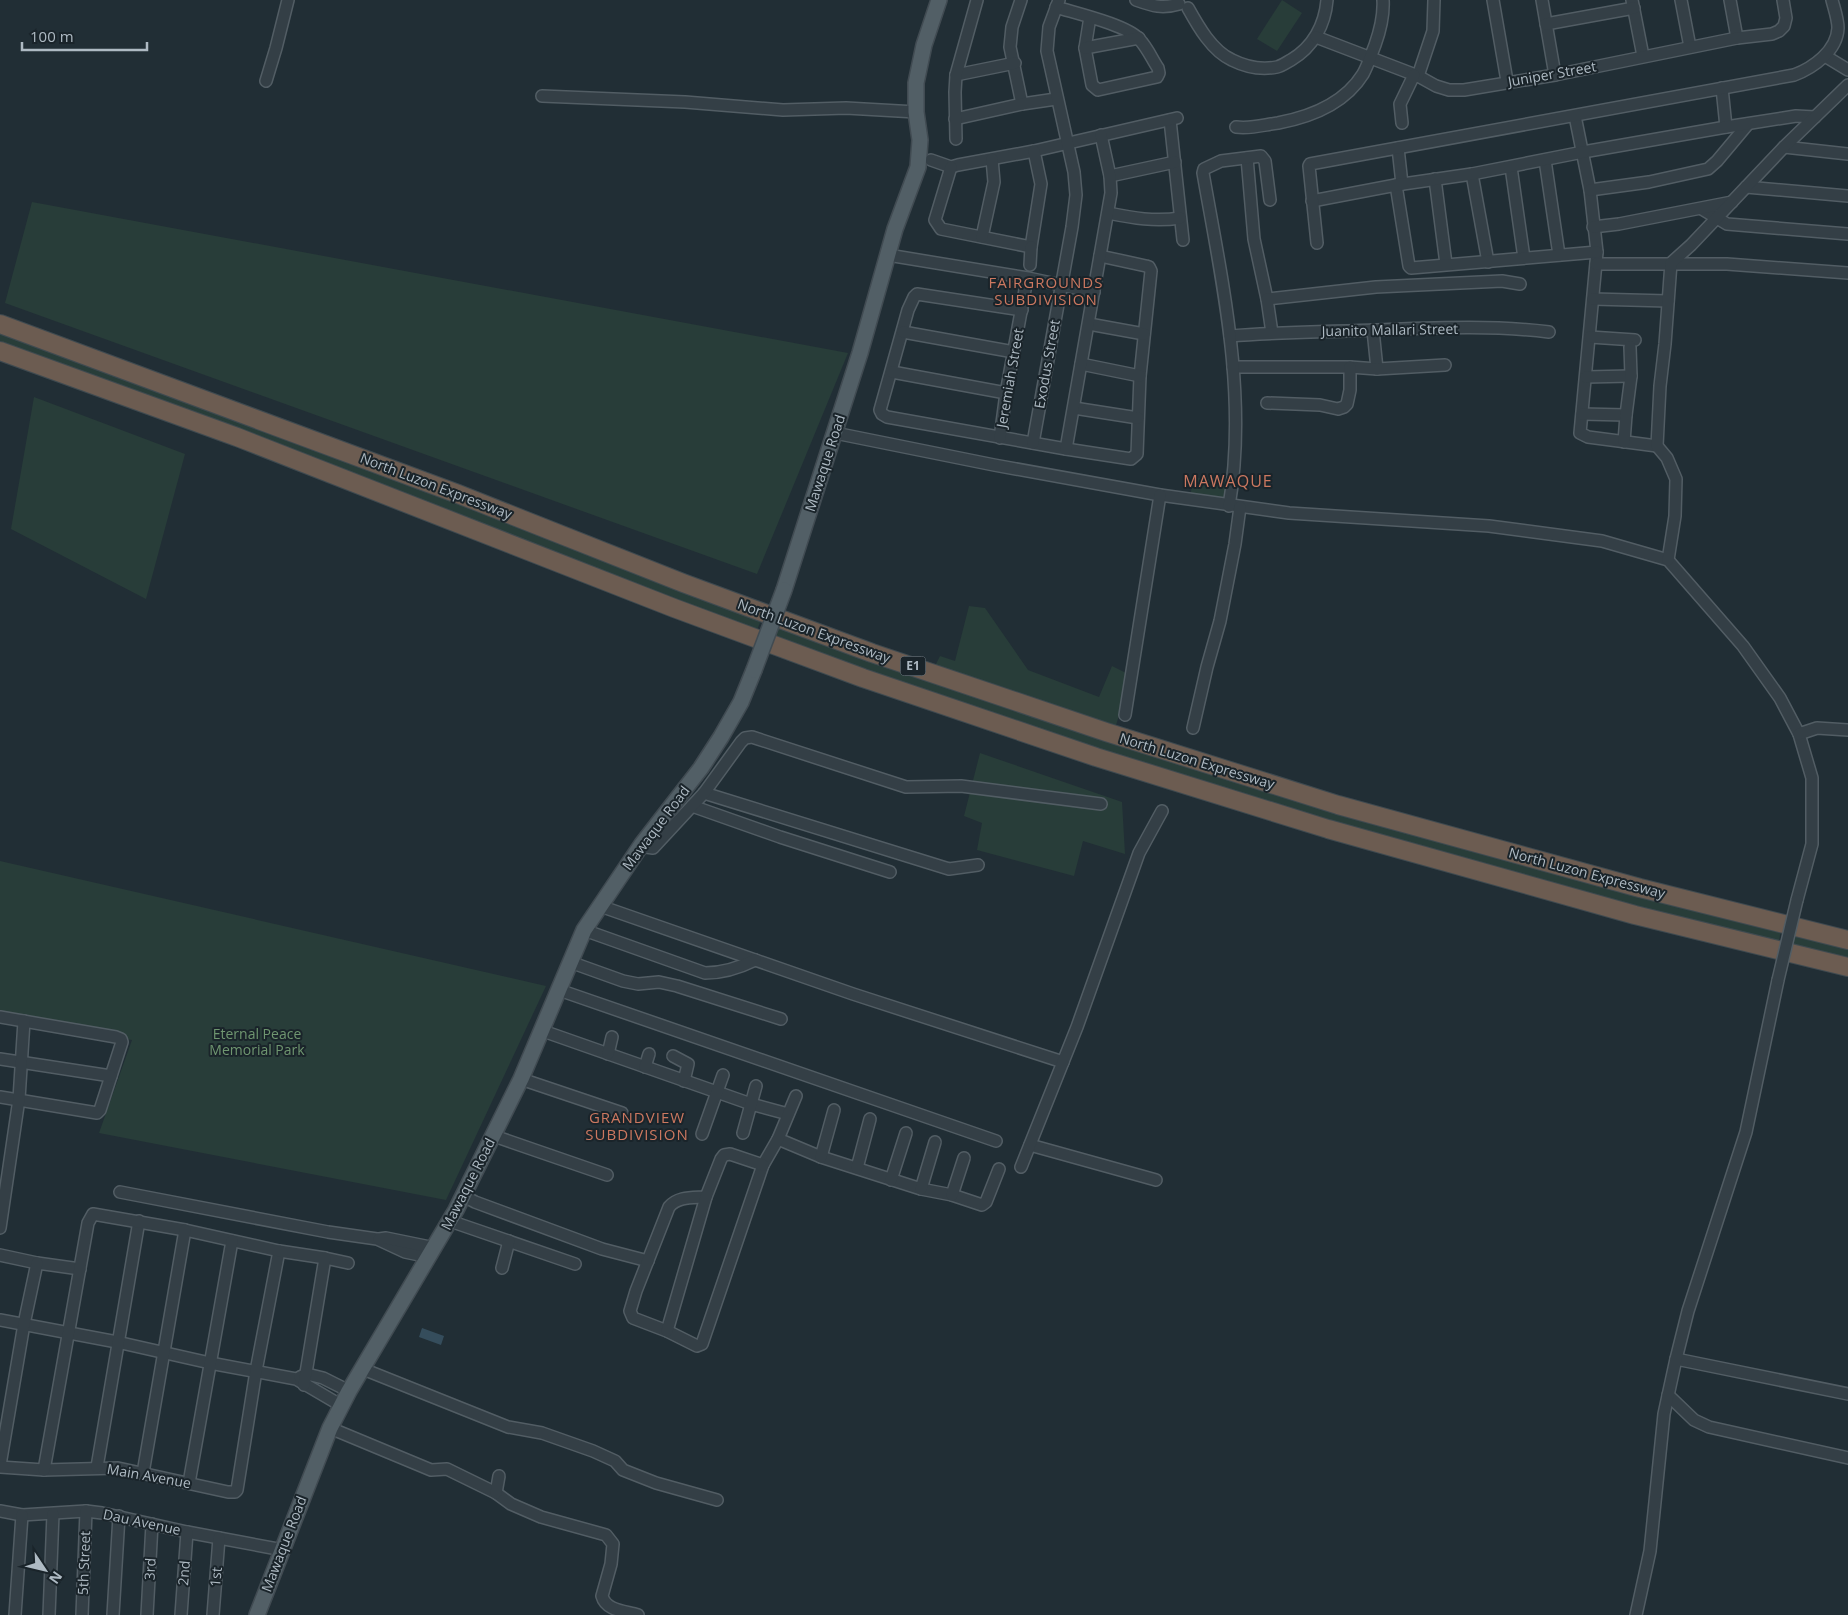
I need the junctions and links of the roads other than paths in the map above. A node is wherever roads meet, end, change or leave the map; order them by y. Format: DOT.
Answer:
graph roads {
  1 [pos="288,0"];
  2 [pos="939,0"];
  3 [pos="977,0"];
  4 [pos="1021,0"];
  5 [pos="1136,0"];
  6 [pos="1327,0"];
  7 [pos="1383,0"];
  8 [pos="1434,0"];
  9 [pos="1492,0"];
  10 [pos="1542,0"];
  11 [pos="1681,0"];
  12 [pos="1730,0"];
  13 [pos="1783,0"];
  14 [pos="1832,0"];
  15 [pos="1185,3"];
  16 [pos="1057,4"];
  17 [pos="1633,4"];
  18 [pos="1090,17"];
  19 [pos="1546,24"];
  20 [pos="1316,37"];
  21 [pos="1139,38"];
  22 [pos="1737,38"];
  23 [pos="1690,47"];
  24 [pos="1084,48"];
  25 [pos="1644,56"];
  26 [pos="1825,56"];
  27 [pos="1370,57"];
  28 [pos="1015,63"];
  29 [pos="1848,70"];
  30 [pos="956,75"];
  31 [pos="1416,75"];
  32 [pos="1555,75"];
  33 [pos="266,81"];
  34 [pos="1507,82"];
  35 [pos="1848,85"];
  36 [pos="1722,88"];
  37 [pos="542,96"];
  38 [pos="1056,98"];
  39 [pos="1022,104"];
  40 [pos="916,112"];
  41 [pos="1575,116"];
  42 [pos="1815,116"];
  43 [pos="956,119"];
  44 [pos="1402,123"];
  45 [pos="1748,124"];
  46 [pos="1236,127"];
  47 [pos="1726,127"];
  48 [pos="1101,135"];
  49 [pos="956,139"];
  50 [pos="1068,142"];
  51 [pos="1398,148"];
  52 [pos="1784,148"];
  53 [pos="1034,151"];
  54 [pos="1583,152"];
  55 [pos="1848,154"];
  56 [pos="992,158"];
  57 [pos="1247,158"];
  58 [pos="931,160"];
  59 [pos="1545,160"];
  60 [pos="1175,162"];
  61 [pos="951,166"];
  62 [pos="1511,167"];
  63 [pos="1472,174"];
  64 [pos="1110,176"];
  65 [pos="1435,180"];
  66 [pos="1399,184"];
  67 [pos="1746,187"];
  68 [pos="1590,190"];
  69 [pos="1848,196"];
  70 [pos="1270,200"];
  71 [pos="1312,202"];
  72 [pos="1732,202"];
  73 [pos="1702,208"];
  74 [pos="1108,213"];
  75 [pos="1180,218"];
  76 [pos="1718,218"];
  77 [pos="1593,227"];
  78 [pos="1848,234"];
  79 [pos="982,237"];
  80 [pos="1182,240"];
  81 [pos="1317,243"];
  82 [pos="1031,247"];
  83 [pos="1597,252"];
  84 [pos="888,255"];
  85 [pos="1559,255"];
  86 [pos="1100,256"];
  87 [pos="1524,258"];
  88 [pos="1488,262"];
  89 [pos="1671,263"];
  90 [pos="1446,264"];
  91 [pos="1596,264"];
  92 [pos="1030,265"];
  93 [pos="1848,273"];
  94 [pos="1520,284"];
  95 [pos="1061,285"];
  96 [pos="1025,290"];
  97 [pos="1094,292"];
  98 [pos="1267,299"];
  99 [pos="1593,299"];
  100 [pos="1668,301"];
  101 [pos="1022,310"];
  102 [pos="0,324"];
  103 [pos="1089,324"];
  104 [pos="1372,330"];
  105 [pos="903,332"];
  106 [pos="1272,332"];
  107 [pos="1549,332"];
  108 [pos="1144,334"];
  109 [pos="1230,336"];
  110 [pos="1590,336"];
  111 [pos="0,351"];
  112 [pos="1014,352"];
  113 [pos="1081,364"];
  114 [pos="1445,366"];
  115 [pos="1233,367"];
  116 [pos="1350,367"];
  117 [pos="1377,369"];
  118 [pos="892,372"];
  119 [pos="1140,376"];
  120 [pos="1632,376"];
  121 [pos="1586,377"];
  122 [pos="1006,393"];
  123 [pos="1267,403"];
  124 [pos="1074,408"];
  125 [pos="1582,414"];
  126 [pos="1626,414"];
  127 [pos="1138,418"];
  128 [pos="835,433"];
  129 [pos="1000,438"];
  130 [pos="1624,442"];
  131 [pos="1033,443"];
  132 [pos="1657,446"];
  133 [pos="1066,449"];
  134 [pos="1160,495"];
  135 [pos="1235,507"];
  136 [pos="1668,560"];
  137 [pos="1125,715"];
  138 [pos="1192,728"];
  139 [pos="1848,730"];
  140 [pos="1799,734"];
  141 [pos="704,793"];
  142 [pos="1101,804"];
  143 [pos="692,806"];
  144 [pos="1162,811"];
  145 [pos="642,844"];
  146 [pos="978,865"];
  147 [pos="890,872"];
  148 [pos="600,906"];
  149 [pos="584,930"];
  150 [pos="1848,940"];
  151 [pos="755,960"];
  152 [pos="570,962"];
  153 [pos="1848,967"];
  154 [pos="559,990"];
  155 [pos="0,1017"];
  156 [pos="781,1019"];
  157 [pos="24,1022"];
  158 [pos="543,1031"];
  159 [pos="612,1037"];
  160 [pos="608,1054"];
  161 [pos="649,1054"];
  162 [pos="673,1056"];
  163 [pos="0,1059"];
  164 [pos="1063,1062"];
  165 [pos="23,1063"];
  166 [pos="645,1067"];
  167 [pos="723,1075"];
  168 [pos="111,1076"];
  169 [pos="521,1079"];
  170 [pos="684,1081"];
  171 [pos="756,1086"];
  172 [pos="716,1092"];
  173 [pos="796,1096"];
  174 [pos="0,1097"];
  175 [pos="20,1099"];
  176 [pos="752,1104"];
  177 [pos="834,1110"];
  178 [pos="622,1113"];
  179 [pos="788,1114"];
  180 [pos="870,1119"];
  181 [pos="743,1133"];
  182 [pos="906,1133"];
  183 [pos="702,1134"];
  184 [pos="494,1136"];
  185 [pos="778,1139"];
  186 [pos="996,1141"];
  187 [pos="935,1142"];
  188 [pos="1030,1145"];
  189 [pos="821,1157"];
  190 [pos="964,1158"];
  191 [pos="763,1165"];
  192 [pos="1022,1167"];
  193 [pos="857,1168"];
  194 [pos="999,1168"];
  195 [pos="607,1175"];
  196 [pos="891,1180"];
  197 [pos="1156,1180"];
  198 [pos="921,1189"];
  199 [pos="120,1192"];
  200 [pos="462,1195"];
  201 [pos="952,1195"];
  202 [pos="706,1197"];
  203 [pos="450,1220"];
  204 [pos="139,1221"];
  205 [pos="0,1228"];
  206 [pos="185,1230"];
  207 [pos="232,1241"];
  208 [pos="509,1241"];
  209 [pos="279,1251"];
  210 [pos="432,1252"];
  211 [pos="0,1255"];
  212 [pos="325,1258"];
  213 [pos="648,1261"];
  214 [pos="37,1262"];
  215 [pos="348,1263"];
  216 [pos="575,1264"];
  217 [pos="502,1268"];
  218 [pos="80,1269"];
  219 [pos="0,1320"];
  220 [pos="24,1324"];
  221 [pos="667,1331"];
  222 [pos="70,1333"];
  223 [pos="117,1342"];
  224 [pos="164,1353"];
  225 [pos="1676,1359"];
  226 [pos="210,1363"];
  227 [pos="363,1369"];
  228 [pos="256,1371"];
  229 [pos="302,1379"];
  230 [pos="350,1391"];
  231 [pos="1848,1394"];
  232 [pos="1668,1395"];
  233 [pos="342,1406"];
  234 [pos="330,1428"];
  235 [pos="1848,1458"];
  236 [pos="0,1466"];
  237 [pos="97,1467"];
  238 [pos="44,1470"];
  239 [pos="143,1473"];
  240 [pos="499,1476"];
  241 [pos="189,1483"];
  242 [pos="496,1493"];
  243 [pos="717,1500"];
  244 [pos="0,1510"];
  245 [pos="86,1511"];
  246 [pos="22,1514"];
  247 [pos="53,1514"];
  248 [pos="119,1516"];
  249 [pos="152,1524"];
  250 [pos="187,1532"];
  251 [pos="219,1538"];
  252 [pos="282,1550"];
  253 [pos="15,1615"];
  254 [pos="48,1615"];
  255 [pos="82,1615"];
  256 [pos="114,1615"];
  257 [pos="147,1615"];
  258 [pos="180,1615"];
  259 [pos="213,1615"];
  260 [pos="257,1615"];
  261 [pos="638,1615"];
  262 [pos="1636,1615"];
  1 -- 33 [label="street"];
  2 -- 40 [label="main road, Mawaque Road"];
  3 -- 30 [label="street"];
  4 -- 28 [label="street"];
  5 -- 15 [label="street"];
  6 -- 20 [label="street"];
  7 -- 27 [label="street"];
  8 -- 31 [label="street"];
  9 -- 34 [label="street"];
  10 -- 19 [label="street"];
  11 -- 23 [label="street"];
  12 -- 22 [label="street"];
  13 -- 22 [label="street, Juniper Street"];
  14 -- 26 [label="street"];
  15 -- 20 [label="street"];
  16 -- 18 [label="street"];
  16 -- 38 [label="street, Exodus Street"];
  17 -- 19 [label="street"];
  17 -- 25 [label="street"];
  18 -- 21 [label="street"];
  18 -- 24 [label="street"];
  19 -- 32 [label="street"];
  20 -- 27 [label="street, Juniper Street"];
  21 -- 24 [label="street"];
  21 -- 24 [label="street"];
  22 -- 23 [label="street, Juniper Street"];
  23 -- 25 [label="street, Juniper Street"];
  25 -- 32 [label="street, Juniper Street"];
  26 -- 29 [label="street"];
  26 -- 36 [label="street"];
  27 -- 31 [label="street, Juniper Street"];
  27 -- 46 [label="street"];
  28 -- 30 [label="street"];
  28 -- 39 [label="street"];
  30 -- 43 [label="street"];
  31 -- 34 [label="street, Juniper Street"];
  31 -- 44 [label="street"];
  32 -- 34 [label="street, Juniper Street"];
  35 -- 42 [label="street"];
  36 -- 41 [label="street"];
  36 -- 47 [label="street"];
  37 -- 40 [label="street"];
  38 -- 39 [label="street"];
  38 -- 50 [label="street, Exodus Street"];
  39 -- 43 [label="street"];
  40 -- 84 [label="main road, Mawaque Road"];
  41 -- 51 [label="street"];
  41 -- 54 [label="street"];
  42 -- 45 [label="street"];
  42 -- 52 [label="street"];
  43 -- 49 [label="street"];
  45 -- 47 [label="street"];
  45 -- 68 [label="street"];
  47 -- 54 [label="street"];
  48 -- 50 [label="street"];
  48 -- 60 [label="street"];
  48 -- 64 [label="street"];
  50 -- 53 [label="street"];
  50 -- 95 [label="street, Exodus Street"];
  51 -- 66 [label="street"];
  51 -- 71 [label="street"];
  52 -- 55 [label="street"];
  52 -- 67 [label="street"];
  53 -- 56 [label="street"];
  53 -- 82 [label="street"];
  54 -- 59 [label="street"];
  54 -- 68 [label="street"];
  56 -- 61 [label="street"];
  56 -- 79 [label="street"];
  57 -- 70 [label="street"];
  57 -- 98 [label="street"];
  57 -- 109 [label="street"];
  58 -- 61 [label="street"];
  59 -- 62 [label="street"];
  59 -- 85 [label="street"];
  60 -- 64 [label="street"];
  60 -- 75 [label="street"];
  61 -- 79 [label="street"];
  62 -- 63 [label="street"];
  62 -- 87 [label="street"];
  63 -- 65 [label="street"];
  63 -- 88 [label="street"];
  64 -- 74 [label="street"];
  65 -- 66 [label="street"];
  65 -- 90 [label="street"];
  66 -- 71 [label="street"];
  66 -- 90 [label="street"];
  67 -- 69 [label="street"];
  67 -- 72 [label="street"];
  68 -- 77 [label="street"];
  71 -- 81 [label="street"];
  72 -- 73 [label="street"];
  72 -- 76 [label="street"];
  73 -- 76 [label="street"];
  73 -- 77 [label="street"];
  74 -- 75 [label="street"];
  74 -- 86 [label="street"];
  75 -- 80 [label="street"];
  76 -- 78 [label="street"];
  76 -- 89 [label="street"];
  77 -- 83 [label="street"];
  79 -- 82 [label="street"];
  82 -- 92 [label="street"];
  83 -- 85 [label="street"];
  83 -- 91 [label="street"];
  84 -- 95 [label="street"];
  84 -- 128 [label="main road, Mawaque Road"];
  85 -- 87 [label="street"];
  86 -- 97 [label="street"];
  86 -- 108 [label="street"];
  87 -- 88 [label="street"];
  88 -- 90 [label="street"];
  89 -- 91 [label="street"];
  89 -- 93 [label="street"];
  89 -- 100 [label="street"];
  91 -- 99 [label="street"];
  94 -- 98 [label="street"];
  95 -- 97 [label="street"];
  95 -- 131 [label="street, Exodus Street"];
  96 -- 101 [label="street, Jeremiah Street"];
  97 -- 103 [label="street"];
  98 -- 106 [label="street"];
  99 -- 100 [label="street"];
  99 -- 110 [label="street"];
  100 -- 132 [label="street"];
  101 -- 105 [label="street"];
  101 -- 112 [label="street, Jeremiah Street"];
  102 -- 150 [label="highway, North Luzon Expressway / E1"];
  103 -- 108 [label="street"];
  103 -- 113 [label="street"];
  104 -- 106 [label="street, Juanito Mallari Street"];
  104 -- 107 [label="street, Juanito Mallari Street"];
  104 -- 117 [label="street"];
  105 -- 112 [label="street"];
  105 -- 118 [label="street"];
  106 -- 109 [label="street, Juanito Mallari Street"];
  108 -- 119 [label="street"];
  109 -- 115 [label="street"];
  110 -- 120 [label="street"];
  110 -- 121 [label="street"];
  111 -- 153 [label="highway, North Luzon Expressway / E1"];
  112 -- 122 [label="street, Jeremiah Street"];
  113 -- 119 [label="street"];
  113 -- 124 [label="street"];
  114 -- 117 [label="street"];
  115 -- 116 [label="street"];
  115 -- 135 [label="street"];
  116 -- 117 [label="street"];
  116 -- 123 [label="street"];
  118 -- 122 [label="street"];
  118 -- 129 [label="street"];
  119 -- 127 [label="street"];
  120 -- 121 [label="street"];
  120 -- 126 [label="street"];
  121 -- 125 [label="street"];
  122 -- 129 [label="street, Jeremiah Street"];
  124 -- 127 [label="street"];
  124 -- 133 [label="street"];
  125 -- 126 [label="street"];
  125 -- 130 [label="street"];
  126 -- 130 [label="street"];
  127 -- 133 [label="street"];
  128 -- 134 [label="street"];
  128 -- 145 [label="main road, Mawaque Road, bridge"];
  129 -- 131 [label="street"];
  130 -- 132 [label="street"];
  131 -- 133 [label="street"];
  132 -- 136 [label="street"];
  134 -- 135 [label="street"];
  134 -- 137 [label="street"];
  135 -- 136 [label="street"];
  135 -- 138 [label="street"];
  136 -- 140 [label="street"];
  139 -- 140 [label="street"];
  140 -- 225 [label="street, bridge"];
  141 -- 142 [label="street"];
  141 -- 143 [label="street"];
  141 -- 146 [label="street"];
  143 -- 145 [label="street"];
  143 -- 147 [label="street"];
  144 -- 164 [label="street"];
  145 -- 148 [label="main road, Mawaque Road"];
  148 -- 149 [label="main road, Mawaque Road"];
  148 -- 151 [label="street"];
  149 -- 151 [label="street"];
  149 -- 152 [label="main road, Mawaque Road"];
  151 -- 164 [label="street"];
  152 -- 154 [label="main road, Mawaque Road"];
  152 -- 156 [label="street"];
  154 -- 158 [label="main road, Mawaque Road"];
  154 -- 186 [label="street"];
  155 -- 157 [label="street"];
  157 -- 165 [label="street"];
  157 -- 168 [label="street"];
  158 -- 160 [label="street"];
  158 -- 169 [label="main road, Mawaque Road"];
  159 -- 160 [label="street"];
  160 -- 166 [label="street"];
  161 -- 166 [label="street"];
  162 -- 170 [label="street"];
  163 -- 165 [label="street"];
  164 -- 188 [label="street"];
  165 -- 168 [label="street"];
  165 -- 175 [label="street"];
  166 -- 170 [label="street"];
  167 -- 172 [label="street"];
  168 -- 175 [label="street"];
  169 -- 178 [label="street"];
  169 -- 184 [label="main road, Mawaque Road"];
  170 -- 172 [label="street"];
  171 -- 176 [label="street"];
  172 -- 176 [label="street"];
  172 -- 183 [label="street"];
  173 -- 179 [label="street"];
  174 -- 175 [label="street"];
  175 -- 205 [label="street"];
  176 -- 179 [label="street"];
  176 -- 181 [label="street"];
  177 -- 189 [label="street"];
  179 -- 185 [label="street"];
  180 -- 193 [label="street"];
  182 -- 196 [label="street"];
  184 -- 195 [label="street"];
  184 -- 200 [label="main road, Mawaque Road"];
  185 -- 189 [label="street"];
  185 -- 191 [label="street"];
  187 -- 198 [label="street"];
  188 -- 192 [label="street"];
  188 -- 197 [label="street"];
  189 -- 193 [label="street"];
  190 -- 201 [label="street"];
  191 -- 202 [label="street"];
  191 -- 221 [label="street"];
  193 -- 196 [label="street"];
  194 -- 201 [label="street"];
  196 -- 198 [label="street"];
  198 -- 201 [label="street"];
  199 -- 210 [label="street"];
  200 -- 203 [label="main road, Mawaque Road"];
  200 -- 213 [label="street"];
  202 -- 213 [label="street"];
  202 -- 221 [label="street"];
  203 -- 208 [label="street"];
  203 -- 210 [label="main road, Mawaque Road"];
  204 -- 206 [label="street"];
  204 -- 218 [label="street"];
  204 -- 223 [label="street"];
  206 -- 207 [label="street"];
  206 -- 224 [label="street"];
  207 -- 209 [label="street"];
  207 -- 226 [label="street"];
  208 -- 216 [label="street"];
  208 -- 217 [label="street"];
  209 -- 212 [label="street"];
  209 -- 228 [label="street"];
  210 -- 227 [label="main road, Mawaque Road"];
  211 -- 214 [label="street"];
  212 -- 215 [label="street"];
  212 -- 229 [label="street"];
  213 -- 221 [label="street"];
  214 -- 218 [label="street"];
  214 -- 220 [label="street"];
  218 -- 222 [label="street"];
  219 -- 220 [label="street"];
  220 -- 222 [label="street"];
  220 -- 236 [label="street"];
  222 -- 223 [label="street"];
  222 -- 238 [label="street"];
  223 -- 224 [label="street"];
  223 -- 237 [label="street"];
  224 -- 226 [label="street"];
  224 -- 239 [label="street"];
  225 -- 231 [label="street"];
  225 -- 232 [label="street"];
  226 -- 228 [label="street"];
  226 -- 241 [label="street"];
  227 -- 230 [label="main road, Mawaque Road"];
  227 -- 243 [label="street"];
  228 -- 229 [label="street"];
  228 -- 241 [label="street, Main Avenue"];
  229 -- 230 [label="street"];
  229 -- 233 [label="street"];
  230 -- 233 [label="main road, Mawaque Road"];
  232 -- 235 [label="street"];
  232 -- 262 [label="street"];
  233 -- 234 [label="main road, Mawaque Road"];
  234 -- 242 [label="street"];
  234 -- 252 [label="main road, Mawaque Road"];
  236 -- 238 [label="street, Main Avenue"];
  237 -- 238 [label="street, Main Avenue"];
  237 -- 239 [label="street, Main Avenue"];
  239 -- 241 [label="street, Main Avenue"];
  240 -- 242 [label="street"];
  242 -- 261 [label="street"];
  244 -- 246 [label="street, Dau Avenue"];
  245 -- 247 [label="street, Dau Avenue"];
  245 -- 248 [label="street, Dau Avenue"];
  245 -- 255 [label="street, 5th Street"];
  246 -- 247 [label="street, Dau Avenue"];
  246 -- 253 [label="street"];
  247 -- 254 [label="street"];
  248 -- 249 [label="street, Dau Avenue"];
  248 -- 256 [label="street"];
  249 -- 250 [label="street, Dau Avenue"];
  249 -- 257 [label="street, 3rd"];
  250 -- 251 [label="street, Dau Avenue"];
  250 -- 258 [label="street, 2nd"];
  251 -- 252 [label="street, Dau Avenue"];
  251 -- 259 [label="street, 1st"];
  252 -- 260 [label="main road, Mawaque Road"];
}
